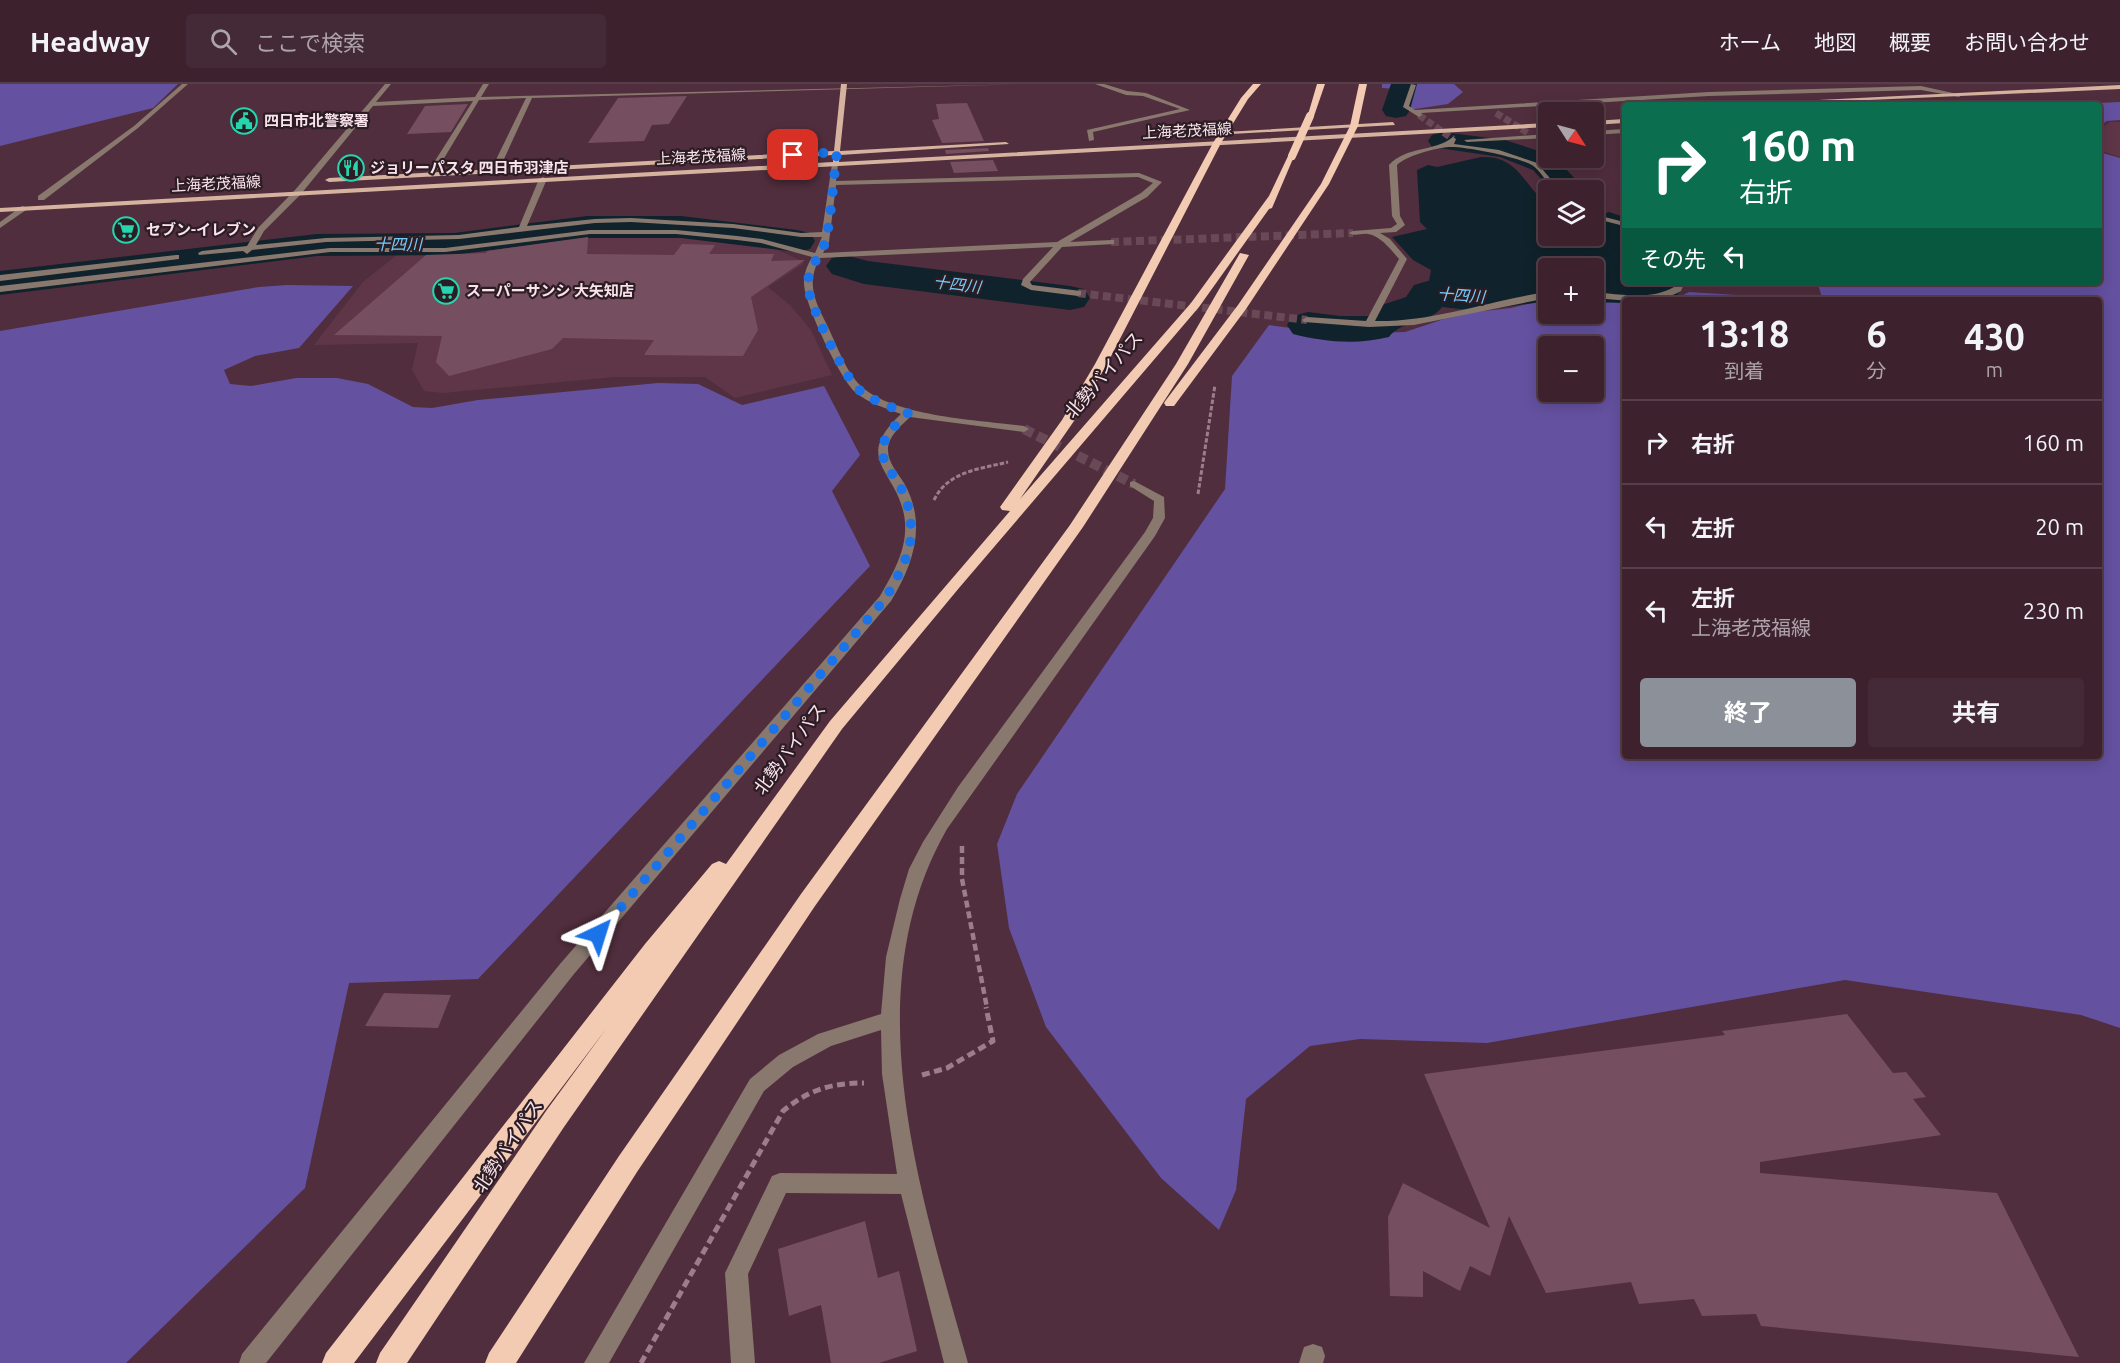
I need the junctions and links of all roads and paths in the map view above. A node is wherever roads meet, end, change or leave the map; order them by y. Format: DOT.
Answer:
graph roads {
  1 [pos="185,84"];
  2 [pos="388,84"];
  3 [pos="486,84"];
  4 [pos="1023,84"];
  5 [pos="1098,84"];
  6 [pos="1257,84"];
  7 [pos="1321,84"];
  8 [pos="1363,84"];
  9 [pos="1413,85"];
  10 [pos="844,86"];
  11 [pos="2120,87"];
  12 [pos="530,94"];
  13 [pos="2120,94"];
  14 [pos="1959,95"];
  15 [pos="477,99"];
  16 [pos="1820,102"];
  17 [pos="1975,102"];
  18 [pos="370,104"];
  19 [pos="1488,107"];
  20 [pos="1496,113"];
  21 [pos="1418,117"];
  22 [pos="1622,121"];
  23 [pos="1604,122"];
  24 [pos="1400,123"];
  25 [pos="1411,123"];
  26 [pos="1354,126"];
  27 [pos="1538,126"];
  28 [pos="1622,131"];
  29 [pos="1223,132"];
  30 [pos="1604,132"];
  31 [pos="1538,135"];
  32 [pos="1168,136"];
  33 [pos="1348,137"];
  34 [pos="1102,139"];
  35 [pos="1091,140"];
  36 [pos="1079,141"];
  37 [pos="1451,142"];
  38 [pos="1217,143"];
  39 [pos="1010,144"];
  40 [pos="837,152"];
  41 [pos="836,164"];
  42 [pos="494,172"];
  43 [pos="430,175"];
  44 [pos="543,179"];
  45 [pos="1548,180"];
  46 [pos="295,182"];
  47 [pos="306,182"];
  48 [pos="833,183"];
  49 [pos="298,192"];
  50 [pos="52,197"];
  51 [pos="1273,197"];
  52 [pos="41,198"];
  53 [pos="20,199"];
  54 [pos="25,208"];
  55 [pos="0,210"];
  56 [pos="1604,219"];
  57 [pos="1622,223"];
  58 [pos="0,226"];
  59 [pos="646,226"];
  60 [pos="522,229"];
  61 [pos="1353,233"];
  62 [pos="1374,233"];
  63 [pos="826,234"];
  64 [pos="438,240"];
  65 [pos="1111,242"];
  66 [pos="1060,244"];
  67 [pos="249,248"];
  68 [pos="428,249"];
  69 [pos="193,254"];
  70 [pos="181,256"];
  71 [pos="818,256"];
  72 [pos="242,259"];
  73 [pos="0,278"];
  74 [pos="1680,285"];
  75 [pos="0,289"];
  76 [pos="1078,293"];
  77 [pos="1604,295"];
  78 [pos="1538,297"];
  79 [pos="1649,297"];
  80 [pos="1649,297"];
  81 [pos="1307,320"];
  82 [pos="1369,324"];
  83 [pos="1215,383"];
  84 [pos="908,413"];
  85 [pos="1024,429"];
  86 [pos="1018,459"];
  87 [pos="1134,484"];
  88 [pos="1198,494"];
  89 [pos="933,505"];
  90 [pos="1076,527"];
  91 [pos="953,585"];
  92 [pos="836,725"];
  93 [pos="963,839"];
  94 [pos="890,1019"];
  95 [pos="893,1083"];
  96 [pos="908,1184"];
  97 [pos="251,1363"];
  98 [pos="336,1363"];
  99 [pos="390,1363"];
  100 [pos="499,1363"];
  101 [pos="596,1363"];
  102 [pos="743,1363"];
  103 [pos="956,1363"];
  1 -- 52 [label="street"];
  2 -- 18 [label="street"];
  3 -- 15 [label="street"];
  4 -- 10 [label="street"];
  5 -- 35 [label="street"];
  6 -- 29 [label="highway"];
  7 -- 51 [label="highway, 北勢バイパス, bridge"];
  8 -- 26 [label="highway"];
  9 -- 21 [label="street"];
  10 -- 12 [label="street"];
  10 -- 40 [label="main road"];
  11 -- 14 [label="main road"];
  12 -- 15 [label="street"];
  12 -- 42 [label="street"];
  13 -- 17 [label="main road"];
  14 -- 16 [label="main road"];
  14 -- 19 [label="street"];
  15 -- 18 [label="street"];
  15 -- 43 [label="street"];
  18 -- 47 [label="street"];
  19 -- 20 [label="street"];
  19 -- 21 [label="street"];
  21 -- 25 [label="main road"];
  22 -- 23 [label="main road"];
  24 -- 26 [label="main road, 上海老茂福線"];
  26 -- 29 [label="main road, 上海老茂福線"];
  26 -- 33 [label="highway"];
  27 -- 33 [label="main road, 上海老茂福線"];
  28 -- 30 [label="street"];
  29 -- 32 [label="main road, 上海老茂福線"];
  29 -- 38 [label="highway"];
  31 -- 37 [label="street"];
  33 -- 38 [label="main road, 上海老茂福線"];
  33 -- 90 [label="highway"];
  34 -- 35 [label="main road"];
  35 -- 36 [label="main road"];
  37 -- 45 [label="street"];
  37 -- 62 [label="street"];
  38 -- 41 [label="main road, 上海老茂福線"];
  38 -- 91 [label="highway"];
  39 -- 40 [label="main road, 上海老茂福線"];
  40 -- 41 [label="main road"];
  40 -- 42 [label="main road, 上海老茂福線"];
  41 -- 44 [label="main road, 上海老茂福線"];
  41 -- 48 [label="street"];
  42 -- 43 [label="main road, 上海老茂福線"];
  43 -- 47 [label="main road, 上海老茂福線"];
  44 -- 49 [label="main road, 上海老茂福線"];
  44 -- 60 [label="street"];
  46 -- 47 [label="main road, 上海老茂福線"];
  47 -- 49 [label="street"];
  48 -- 63 [label="street"];
  48 -- 66 [label="street"];
  49 -- 54 [label="main road, 上海老茂福線"];
  49 -- 67 [label="street"];
  50 -- 52 [label="main road"];
  51 -- 90 [label="highway, 北勢バイパス"];
  51 -- 91 [label="highway, 北勢バイパス"];
  52 -- 53 [label="main road"];
  54 -- 55 [label="main road, 上海老茂福線"];
  54 -- 58 [label="street"];
  56 -- 57 [label="street"];
  59 -- 60 [label="street"];
  59 -- 63 [label="street"];
  59 -- 68 [label="street"];
  59 -- 71 [label="street"];
  60 -- 67 [label="street"];
  61 -- 62 [label="street"];
  62 -- 82 [label="street"];
  63 -- 71 [label="street"];
  64 -- 68 [label="street"];
  65 -- 66 [label="street"];
  66 -- 71 [label="street"];
  66 -- 76 [label="street"];
  67 -- 69 [label="street"];
  67 -- 72 [label="street"];
  68 -- 72 [label="street"];
  70 -- 73 [label="street"];
  71 -- 84 [label="street"];
  72 -- 75 [label="street"];
  74 -- 80 [label="street"];
  77 -- 79 [label="street"];
  78 -- 82 [label="street"];
  81 -- 82 [label="street"];
  83 -- 88 [label="path"];
  84 -- 85 [label="street"];
  84 -- 97 [label="street"];
  86 -- 89 [label="path"];
  87 -- 94 [label="street"];
  90 -- 100 [label="highway, 北勢バイパス"];
  91 -- 92 [label="highway, 北勢バイパス"];
  92 -- 98 [label="highway"];
  92 -- 99 [label="highway, 北勢バイパス"];
  93 -- 95 [label="path"];
  94 -- 95 [label="street"];
  94 -- 101 [label="street"];
  95 -- 96 [label="street"];
  96 -- 102 [label="street"];
  96 -- 103 [label="street"];
}
